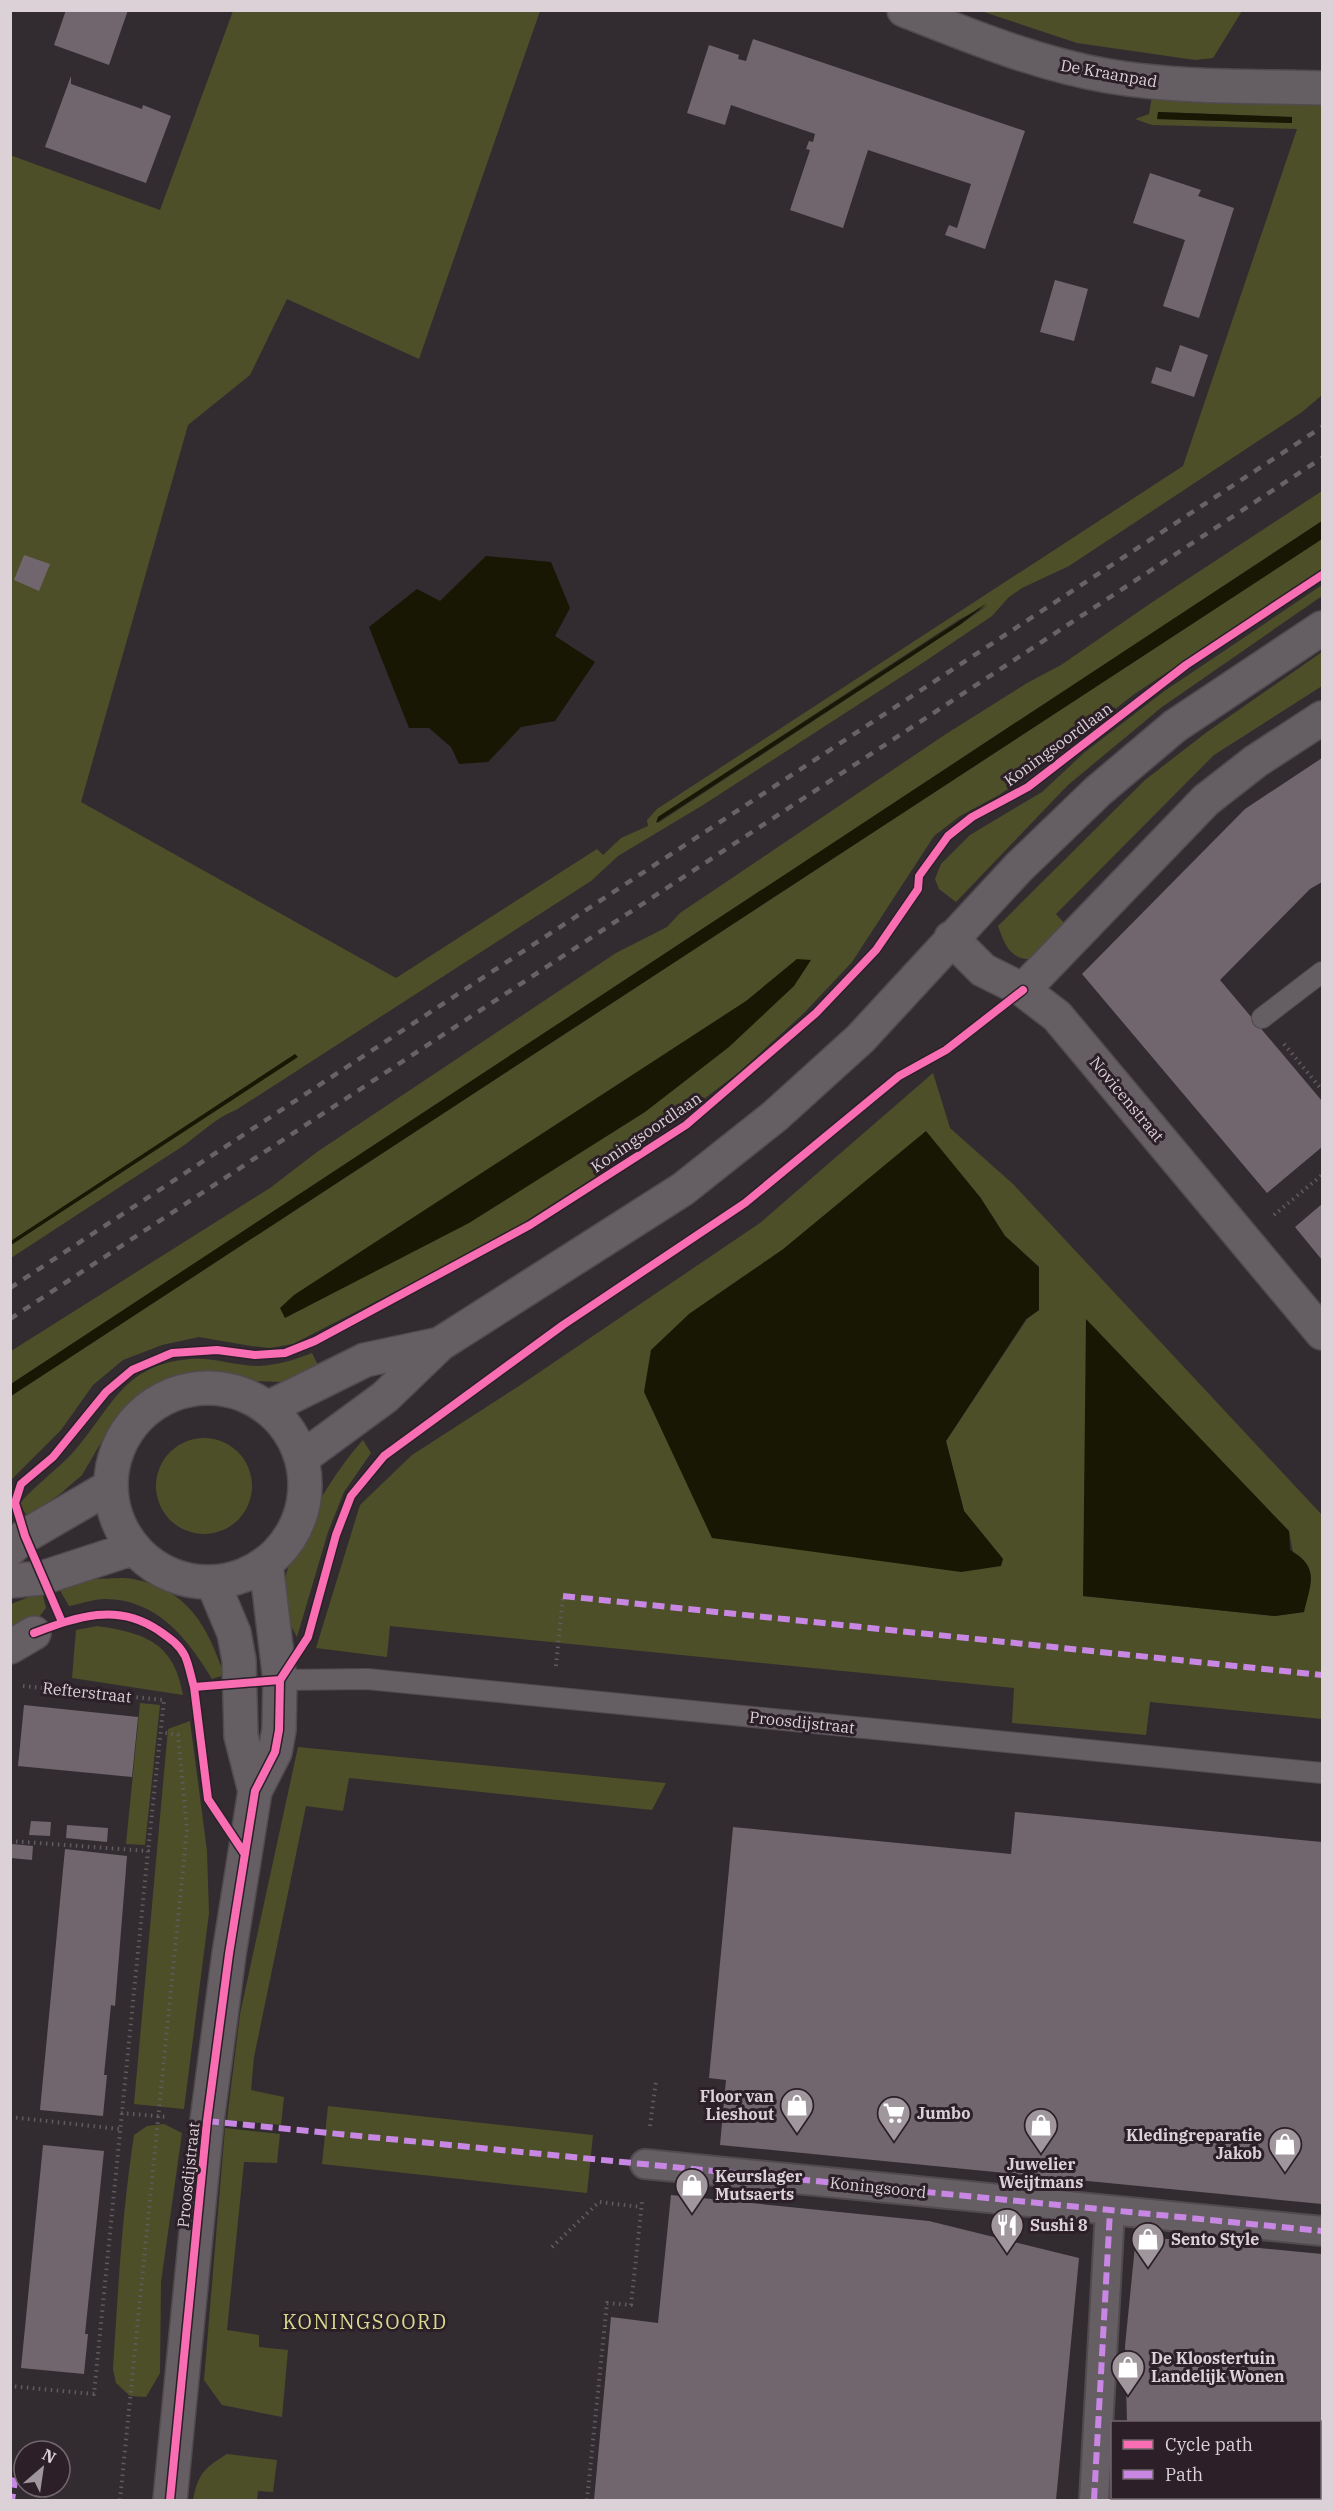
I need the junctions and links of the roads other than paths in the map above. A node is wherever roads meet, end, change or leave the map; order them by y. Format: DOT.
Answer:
graph roads {
  1 [pos="904,10"];
  2 [pos="1323,88"];
  3 [pos="1323,628"];
  4 [pos="1323,718"];
  5 [pos="951,938"];
  6 [pos="1323,972"];
  7 [pos="1023,990"];
  8 [pos="1262,1018"];
  9 [pos="1323,1333"];
  10 [pos="440,1344"];
  11 [pos="268,1408"];
  12 [pos="302,1458"];
  13 [pos="111,1486"];
  14 [pos="134,1548"];
  15 [pos="10,1549"];
  16 [pos="267,1564"];
  17 [pos="10,1581"];
  18 [pos="213,1583"];
  19 [pos="280,1680"];
  20 [pos="1323,1773"];
  21 [pos="255,1791"];
  22 [pos="645,2164"];
  23 [pos="1110,2211"];
  24 [pos="1323,2231"];
  25 [pos="170,2500"];
  26 [pos="1094,2500"];
  1 -- 2 [label="street, De Kraanpad"];
  3 -- 5 [label="street"];
  4 -- 7 [label="street"];
  5 -- 7 [label="street, Novicenstraat"];
  5 -- 10 [label="street"];
  6 -- 8 [label="lane"];
  7 -- 9 [label="street, Novicenstraat"];
  10 -- 11 [label="street"];
  10 -- 12 [label="street"];
  11 -- 12 [label="street"];
  11 -- 13 [label="street"];
  12 -- 16 [label="street"];
  13 -- 14 [label="street"];
  13 -- 15 [label="street"];
  14 -- 17 [label="street"];
  14 -- 18 [label="street"];
  16 -- 18 [label="street"];
  16 -- 19 [label="street, Proosdijstraat"];
  18 -- 21 [label="street, Proosdijstraat"];
  19 -- 20 [label="lane, Proosdijstraat"];
  19 -- 21 [label="street, Proosdijstraat"];
  21 -- 25 [label="street, Proosdijstraat"];
  22 -- 23 [label="street, Koningsoord"];
  23 -- 24 [label="street, Koningsoord"];
  23 -- 26 [label="street"];
}
